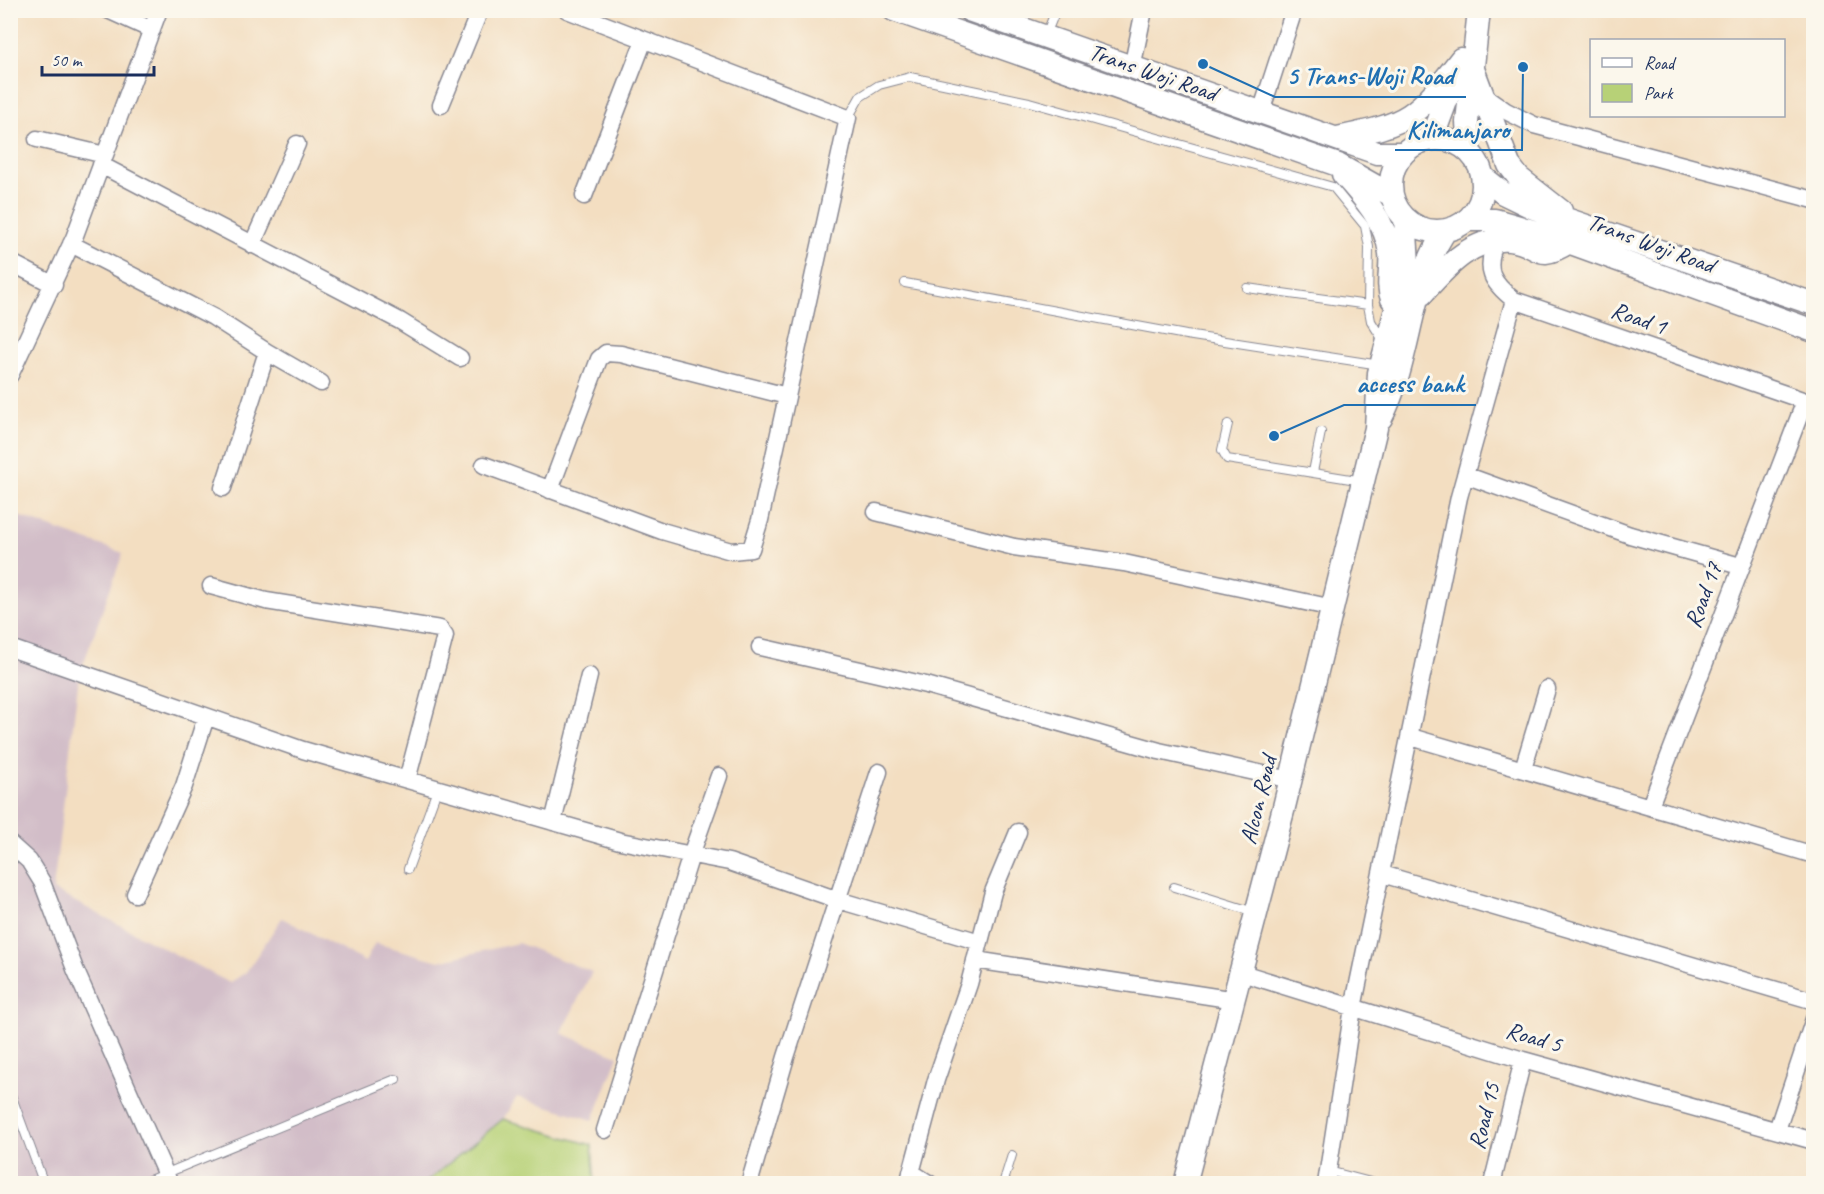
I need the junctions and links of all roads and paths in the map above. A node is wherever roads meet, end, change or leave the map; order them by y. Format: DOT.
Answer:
graph roads {
  1 [pos="108,10"];
  2 [pos="159,10"];
  3 [pos="480,10"];
  4 [pos="567,10"];
  5 [pos="894,10"];
  6 [pos="969,10"];
  7 [pos="1056,10"];
  8 [pos="1144,10"];
  9 [pos="1294,10"];
  10 [pos="1479,10"];
  11 [pos="152,30"];
  12 [pos="1045,37"];
  13 [pos="644,40"];
  14 [pos="1467,64"];
  15 [pos="1132,68"];
  16 [pos="1481,93"];
  17 [pos="441,105"];
  18 [pos="1261,112"];
  19 [pos="848,118"];
  20 [pos="1335,138"];
  21 [pos="37,139"];
  22 [pos="1432,139"];
  23 [pos="297,144"];
  24 [pos="1469,151"];
  25 [pos="1402,153"];
  26 [pos="103,160"];
  27 [pos="1334,164"];
  28 [pos="1483,177"];
  29 [pos="1391,195"];
  30 [pos="584,196"];
  31 [pos="1814,200"];
  32 [pos="1405,218"];
  33 [pos="1468,220"];
  34 [pos="1446,230"];
  35 [pos="1572,231"];
  36 [pos="1495,242"];
  37 [pos="71,244"];
  38 [pos="252,245"];
  39 [pos="10,262"];
  40 [pos="905,283"];
  41 [pos="54,285"];
  42 [pos="1247,288"];
  43 [pos="1419,297"];
  44 [pos="1384,298"];
  45 [pos="1514,300"];
  46 [pos="1814,304"];
  47 [pos="1368,305"];
  48 [pos="1814,331"];
  49 [pos="267,352"];
  50 [pos="1383,355"];
  51 [pos="460,358"];
  52 [pos="10,375"];
  53 [pos="321,383"];
  54 [pos="787,396"];
  55 [pos="1809,403"];
  56 [pos="1228,424"];
  57 [pos="1376,428"];
  58 [pos="1321,432"];
  59 [pos="484,465"];
  60 [pos="1312,472"];
  61 [pos="1464,475"];
  62 [pos="1363,481"];
  63 [pos="224,488"];
  64 [pos="550,490"];
  65 [pos="876,512"];
  66 [pos="1740,566"];
  67 [pos="211,586"];
  68 [pos="1333,608"];
  69 [pos="760,647"];
  70 [pos="10,648"];
  71 [pos="589,676"];
  72 [pos="1547,689"];
  73 [pos="206,717"];
  74 [pos="1411,737"];
  75 [pos="1523,769"];
  76 [pos="879,772"];
  77 [pos="719,776"];
  78 [pos="407,780"];
  79 [pos="1291,780"];
  80 [pos="437,790"];
  81 [pos="1650,806"];
  82 [pos="553,822"];
  83 [pos="1018,832"];
  84 [pos="10,844"];
  85 [pos="691,855"];
  86 [pos="1814,855"];
  87 [pos="408,869"];
  88 [pos="1382,874"];
  89 [pos="1174,887"];
  90 [pos="135,894"];
  91 [pos="838,900"];
  92 [pos="1257,913"];
  93 [pos="980,942"];
  94 [pos="975,960"];
  95 [pos="1242,973"];
  96 [pos="1235,1000"];
  97 [pos="1814,1001"];
  98 [pos="1353,1008"];
  99 [pos="1814,1019"];
  100 [pos="1523,1060"];
  101 [pos="396,1079"];
  102 [pos="10,1092"];
  103 [pos="605,1130"];
  104 [pos="1777,1130"];
  105 [pos="1814,1141"];
  106 [pos="1012,1155"];
  107 [pos="1327,1177"];
  108 [pos="167,1178"];
  109 [pos="910,1178"];
  110 [pos="44,1184"];
  111 [pos="140,1184"];
  112 [pos="749,1184"];
  113 [pos="930,1184"];
  114 [pos="1003,1184"];
  115 [pos="1185,1184"];
  116 [pos="1378,1184"];
  117 [pos="1492,1184"];
  1 -- 11 [label="street"];
  2 -- 11 [label="street"];
  3 -- 17 [label="street"];
  4 -- 13 [label="street"];
  5 -- 27 [label="main road, Trans Woji Road"];
  6 -- 12 [label="main road, Trans Woji Road"];
  7 -- 12 [label="lane"];
  8 -- 15 [label="street"];
  9 -- 18 [label="street"];
  10 -- 14 [label="main road"];
  11 -- 26 [label="street"];
  12 -- 15 [label="main road, Trans Woji Road"];
  13 -- 19 [label="street"];
  13 -- 30 [label="street"];
  14 -- 16 [label="main road"];
  14 -- 20 [label="main road"];
  14 -- 22 [label="main road"];
  14 -- 24 [label="main road"];
  15 -- 18 [label="main road, Trans Woji Road"];
  16 -- 31 [label="street"];
  16 -- 35 [label="main road"];
  18 -- 20 [label="main road, Trans Woji Road"];
  19 -- 44 [label="lane"];
  19 -- 54 [label="street"];
  20 -- 25 [label="main road, Trans Woji Road"];
  21 -- 26 [label="street"];
  22 -- 24 [label="main road"];
  22 -- 25 [label="main road"];
  23 -- 38 [label="street"];
  24 -- 28 [label="main road"];
  25 -- 29 [label="main road"];
  26 -- 37 [label="street"];
  26 -- 38 [label="street"];
  27 -- 29 [label="main road, Trans Woji Road"];
  27 -- 44 [label="main road"];
  28 -- 33 [label="main road"];
  28 -- 35 [label="main road, Trans Woji Road"];
  29 -- 32 [label="main road"];
  32 -- 34 [label="main road"];
  32 -- 44 [label="main road"];
  33 -- 34 [label="main road"];
  33 -- 35 [label="main road, Trans Woji Road"];
  34 -- 43 [label="main road"];
  35 -- 36 [label="main road"];
  35 -- 46 [label="main road, Trans Woji Road"];
  35 -- 48 [label="main road, Trans Woji Road"];
  36 -- 43 [label="main road"];
  36 -- 45 [label="street, Road 1"];
  37 -- 41 [label="street"];
  37 -- 49 [label="street"];
  38 -- 51 [label="street"];
  39 -- 41 [label="street"];
  40 -- 50 [label="lane"];
  41 -- 52 [label="street"];
  42 -- 47 [label="lane"];
  43 -- 57 [label="main road"];
  44 -- 47 [label="lane"];
  44 -- 50 [label="main road"];
  45 -- 55 [label="street, Road 1"];
  45 -- 61 [label="street"];
  47 -- 50 [label="lane"];
  49 -- 53 [label="street"];
  49 -- 63 [label="street"];
  50 -- 57 [label="main road"];
  54 -- 64 [label="street"];
  54 -- 64 [label="street"];
  55 -- 66 [label="street, Road 17"];
  56 -- 60 [label="lane"];
  57 -- 62 [label="main road, Alcon Road"];
  58 -- 60 [label="lane"];
  59 -- 64 [label="street"];
  60 -- 62 [label="lane"];
  61 -- 66 [label="street"];
  61 -- 74 [label="street"];
  62 -- 68 [label="main road, Alcon Road"];
  65 -- 68 [label="street"];
  66 -- 81 [label="street, Road 17"];
  67 -- 78 [label="street"];
  68 -- 79 [label="main road, Alcon Road"];
  69 -- 79 [label="street"];
  70 -- 73 [label="street"];
  71 -- 82 [label="street"];
  72 -- 75 [label="street"];
  73 -- 78 [label="street"];
  73 -- 90 [label="street"];
  74 -- 75 [label="street"];
  74 -- 88 [label="street"];
  75 -- 81 [label="street"];
  76 -- 91 [label="street"];
  77 -- 85 [label="street"];
  78 -- 80 [label="street"];
  79 -- 92 [label="main road, Alcon Road"];
  80 -- 82 [label="street"];
  80 -- 87 [label="lane"];
  81 -- 86 [label="street"];
  82 -- 85 [label="street"];
  83 -- 93 [label="street"];
  84 -- 108 [label="street"];
  85 -- 91 [label="street"];
  85 -- 103 [label="street"];
  88 -- 97 [label="street"];
  88 -- 98 [label="street"];
  89 -- 92 [label="lane"];
  91 -- 93 [label="street"];
  91 -- 112 [label="street"];
  92 -- 95 [label="main road, Alcon Road"];
  93 -- 94 [label="street"];
  94 -- 96 [label="street"];
  94 -- 109 [label="street"];
  95 -- 96 [label="main road, Alcon Road"];
  95 -- 98 [label="street, Road 5"];
  96 -- 115 [label="main road, Alcon Road"];
  98 -- 100 [label="street, Road 5"];
  98 -- 107 [label="street"];
  99 -- 104 [label="street"];
  100 -- 104 [label="street, Road 5"];
  100 -- 117 [label="street, Road 15"];
  101 -- 108 [label="lane"];
  102 -- 110 [label="lane"];
  104 -- 105 [label="street, Road 5"];
  106 -- 114 [label="lane"];
  107 -- 116 [label="lane"];
  108 -- 111 [label="lane"];
  109 -- 113 [label="street"];
}
